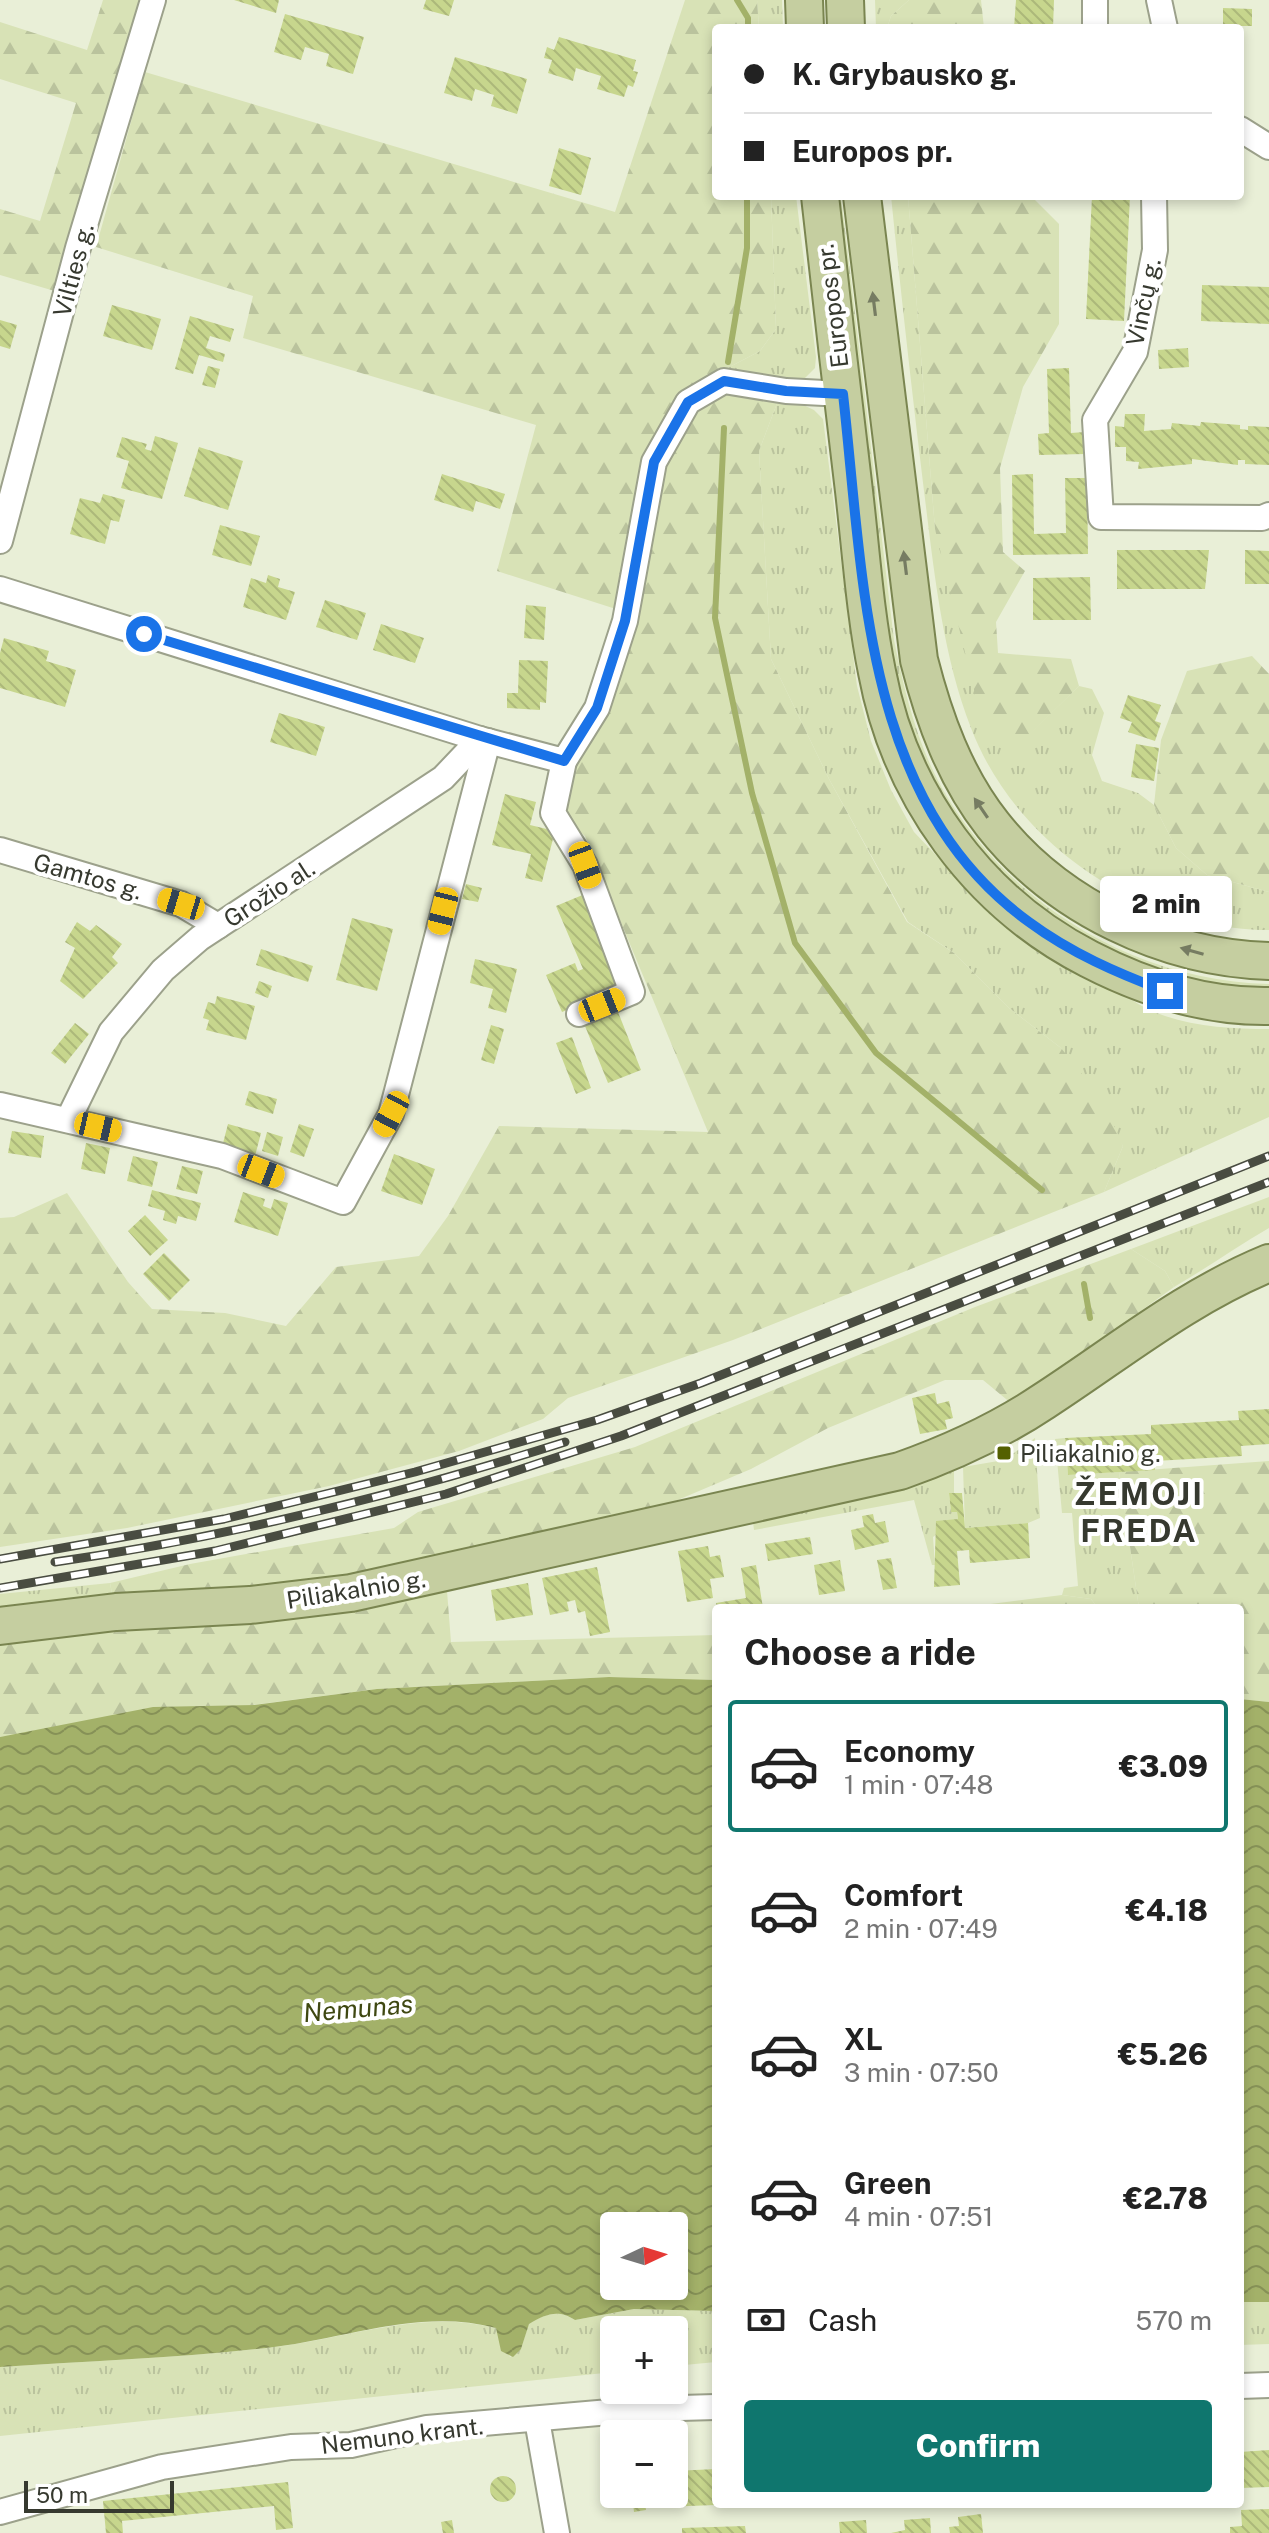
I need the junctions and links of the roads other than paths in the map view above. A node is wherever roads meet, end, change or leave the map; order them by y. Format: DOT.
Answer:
graph roads {
  1 [pos="153,0"];
  2 [pos="804,0"];
  3 [pos="845,0"];
  4 [pos="1095,0"];
  5 [pos="1159,0"];
  6 [pos="805,24"];
  7 [pos="846,24"];
  8 [pos="1095,24"];
  9 [pos="1164,24"];
  10 [pos="1244,131"];
  11 [pos="1269,147"];
  12 [pos="820,200"];
  13 [pos="862,200"];
  14 [pos="1154,200"];
  15 [pos="843,394"];
  16 [pos="1269,515"];
  17 [pos="0,541"];
  18 [pos="0,589"];
  19 [pos="484,740"];
  20 [pos="564,761"];
  21 [pos="0,850"];
  22 [pos="218,926"];
  23 [pos="1269,961"];
  24 [pos="1269,1006"];
  25 [pos="579,1014"];
  26 [pos="0,1105"];
  27 [pos="68,1120"];
  28 [pos="1269,1263"];
  29 [pos="0,1626"];
  30 [pos="1269,2385"];
  31 [pos="1244,2386"];
  32 [pos="712,2407"];
  33 [pos="537,2420"];
  34 [pos="0,2512"];
  35 [pos="557,2533"];
  1 -- 17 [label="street, Vilties g."];
  2 -- 6 [label="main road"];
  3 -- 7 [label="main road"];
  4 -- 8 [label="street"];
  5 -- 9 [label="street"];
  10 -- 11 [label="street"];
  12 -- 15 [label="main road, Europos pr."];
  23 -- 13 [label="main road, Europos pr., one-way"];
  14 -- 16 [label="street, Vinčų g."];
  15 -- 20 [label="street"];
  15 -- 24 [label="main road, Europos pr."];
  18 -- 19 [label="street"];
  19 -- 20 [label="street"];
  19 -- 22 [label="street, Grožio al."];
  19 -- 27 [label="street"];
  20 -- 25 [label="street"];
  21 -- 22 [label="street, Gamtos g."];
  22 -- 27 [label="street, Grožio al."];
  26 -- 27 [label="street"];
  28 -- 29 [label="main road, Piliakalnio g."];
  30 -- 31 [label="street"];
  32 -- 33 [label="street, Nemuno krant."];
  33 -- 34 [label="street, Nemuno krant."];
  33 -- 35 [label="street"];
}
